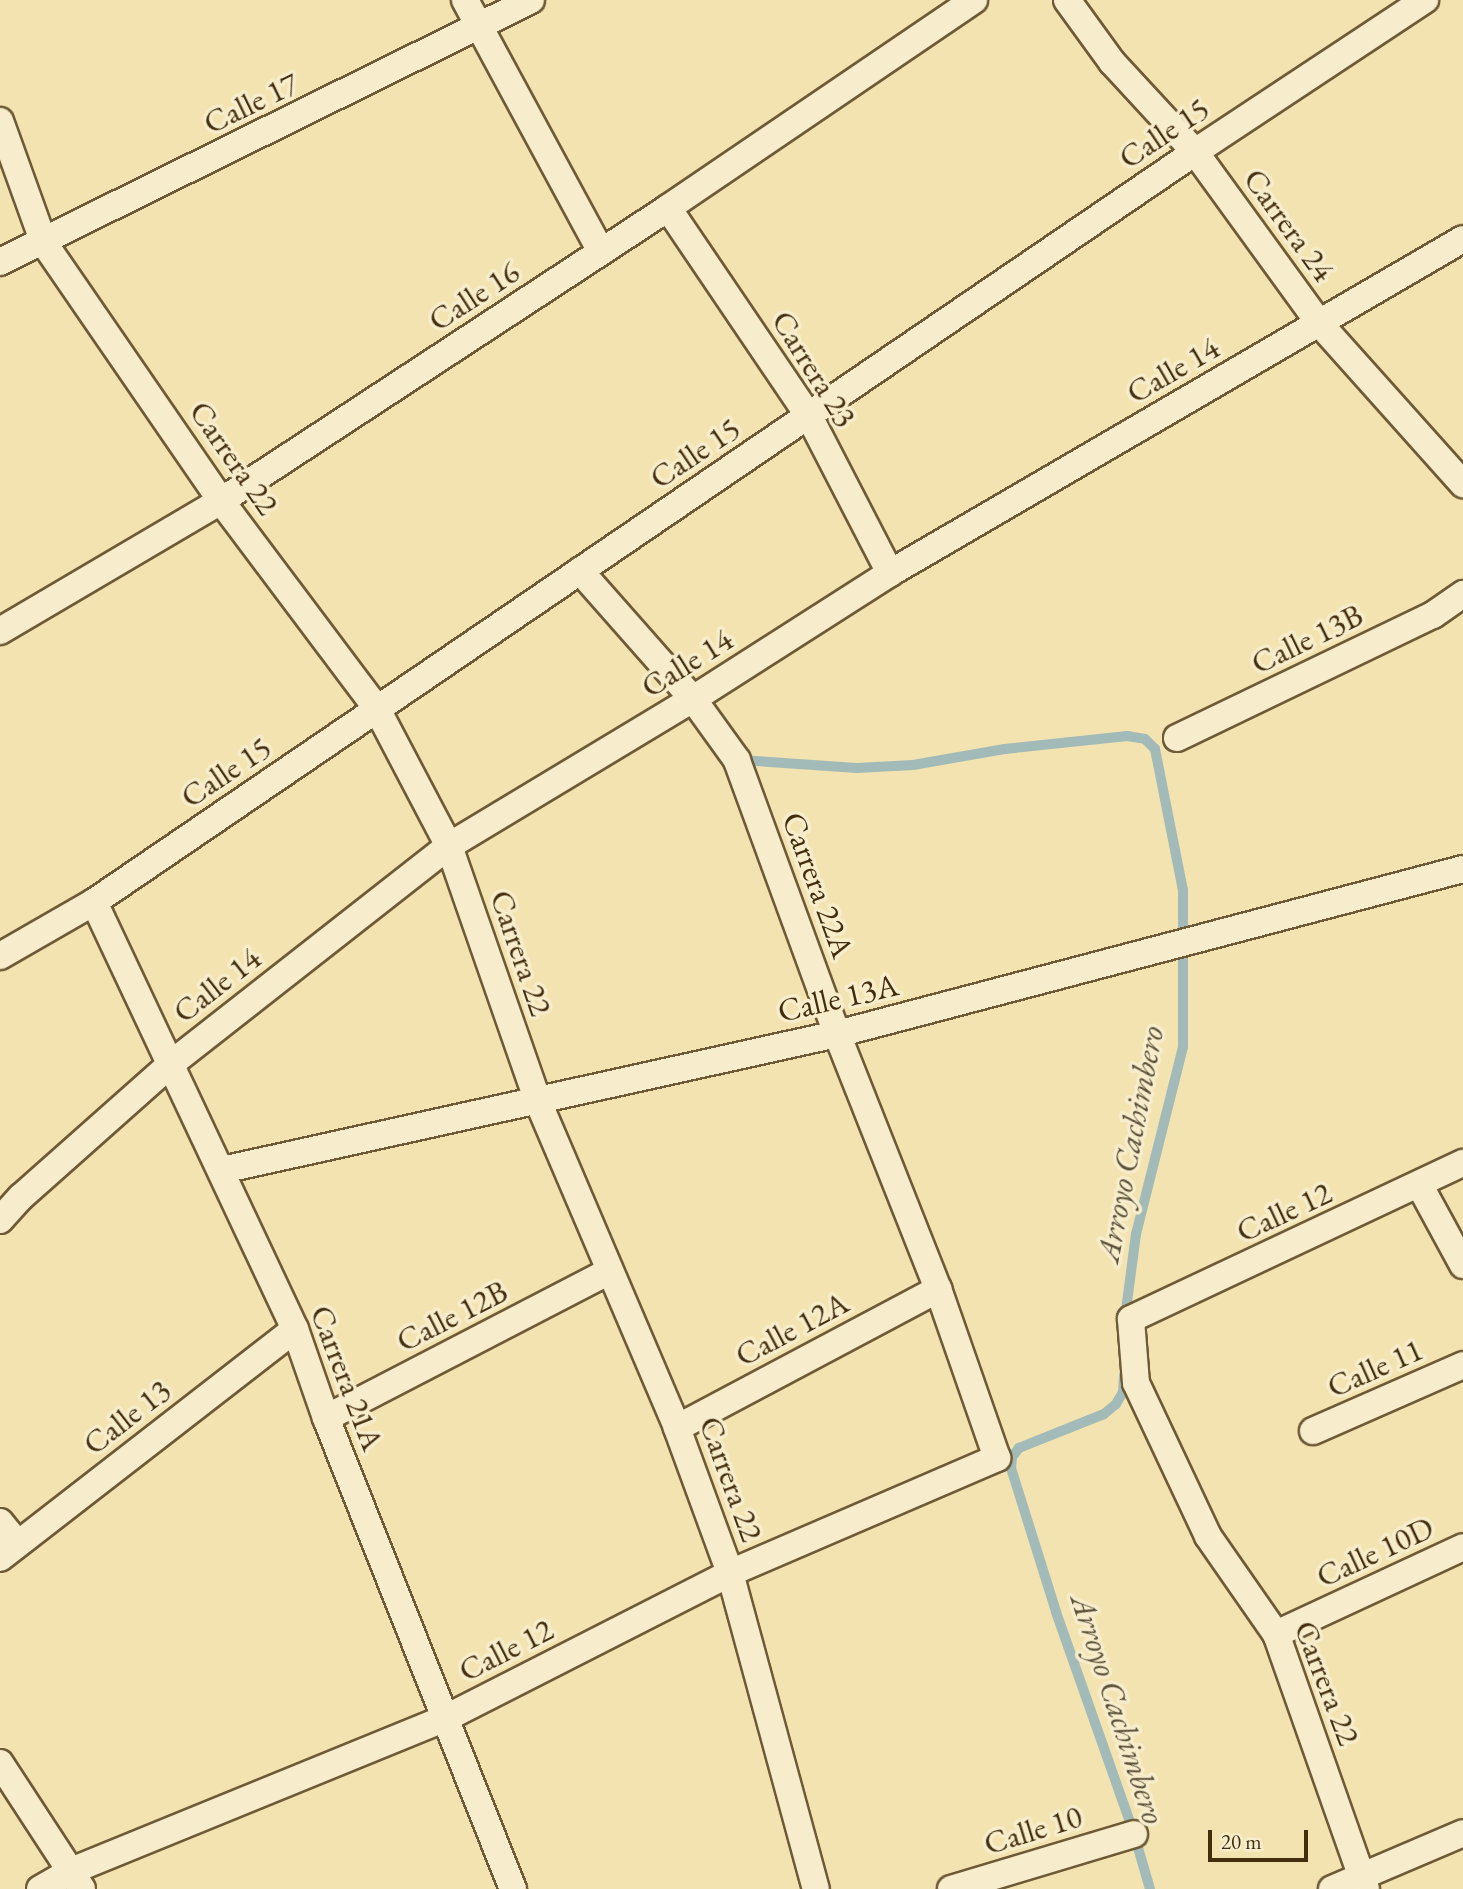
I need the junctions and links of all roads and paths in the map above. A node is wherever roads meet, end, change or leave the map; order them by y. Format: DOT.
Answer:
graph roads {
  1 [pos="465,0"];
  2 [pos="531,0"];
  3 [pos="974,0"];
  4 [pos="1067,0"];
  5 [pos="1425,0"];
  6 [pos="478,28"];
  7 [pos="0,121"];
  8 [pos="1195,152"];
  9 [pos="668,208"];
  10 [pos="1463,239"];
  11 [pos="44,243"];
  12 [pos="601,252"];
  13 [pos="0,262"];
  14 [pos="1320,324"];
  15 [pos="809,416"];
  16 [pos="1463,484"];
  17 [pos="221,501"];
  18 [pos="580,572"];
  19 [pos="890,573"];
  20 [pos="1463,594"];
  21 [pos="0,631"];
  22 [pos="693,699"];
  23 [pos="377,709"];
  24 [pos="1177,738"];
  25 [pos="449,846"];
  26 [pos="1463,869"];
  27 [pos="94,902"];
  28 [pos="0,956"];
  29 [pos="837,1034"];
  30 [pos="172,1063"];
  31 [pos="537,1099"];
  32 [pos="1463,1163"];
  33 [pos="222,1170"];
  34 [pos="1420,1186"];
  35 [pos="0,1220"];
  36 [pos="1463,1265"];
  37 [pos="608,1272"];
  38 [pos="938,1289"];
  39 [pos="1131,1320"];
  40 [pos="295,1329"];
  41 [pos="1463,1365"];
  42 [pos="326,1418"];
  43 [pos="677,1428"];
  44 [pos="1313,1431"];
  45 [pos="997,1458"];
  46 [pos="0,1522"];
  47 [pos="1463,1547"];
  48 [pos="9,1551"];
  49 [pos="730,1573"];
  50 [pos="1276,1634"];
  51 [pos="444,1718"];
  52 [pos="0,1763"];
  53 [pos="1463,1833"];
  54 [pos="1134,1834"];
  55 [pos="76,1880"];
  56 [pos="1364,1882"];
  57 [pos="40,1889"];
  58 [pos="513,1889"];
  59 [pos="816,1889"];
  60 [pos="951,1889"];
  61 [pos="1332,1889"];
  1 -- 6 [label="street"];
  2 -- 6 [label="street, Calle 17"];
  3 -- 9 [label="street, Calle 16"];
  4 -- 8 [label="street, Carrera 24"];
  5 -- 8 [label="street, Calle 15"];
  6 -- 11 [label="street, Calle 17"];
  6 -- 12 [label="street"];
  7 -- 11 [label="street, Carrera 22"];
  8 -- 14 [label="street, Carrera 24"];
  8 -- 15 [label="street, Calle 15"];
  9 -- 12 [label="street, Calle 16"];
  9 -- 15 [label="street, Carrera 23"];
  10 -- 14 [label="street, Calle 14"];
  11 -- 13 [label="street, Calle 17"];
  11 -- 17 [label="street, Carrera 22"];
  12 -- 17 [label="street, Calle 16"];
  14 -- 16 [label="street, Carrera 24"];
  14 -- 19 [label="street, Calle 14"];
  15 -- 18 [label="street, Calle 15"];
  15 -- 19 [label="street, Carrera 23"];
  17 -- 21 [label="street, Calle 16"];
  17 -- 23 [label="street, Carrera 22"];
  18 -- 22 [label="street, Carrera 22A"];
  18 -- 23 [label="street, Calle 15"];
  19 -- 22 [label="street, Calle 14"];
  20 -- 24 [label="street, Calle 13B"];
  22 -- 25 [label="street, Calle 14"];
  22 -- 29 [label="street, Carrera 22A"];
  23 -- 25 [label="street, Carrera 22"];
  23 -- 27 [label="street, Calle 15"];
  25 -- 30 [label="street, Calle 14"];
  25 -- 31 [label="street, Carrera 22"];
  26 -- 29 [label="street, Calle 13A"];
  27 -- 28 [label="street, Calle 15"];
  27 -- 30 [label="street, Carrera 21A"];
  29 -- 31 [label="street, Calle 13A"];
  29 -- 38 [label="street, Carrera 22A"];
  30 -- 33 [label="street, Carrera 21A"];
  30 -- 35 [label="street, Calle 14"];
  31 -- 33 [label="street, Calle 13A"];
  31 -- 37 [label="street, Carrera 22"];
  32 -- 34 [label="street, Calle 12"];
  33 -- 40 [label="street, Carrera 21A"];
  34 -- 36 [label="street"];
  34 -- 39 [label="street, Calle 12"];
  37 -- 42 [label="street, Calle 12B"];
  37 -- 43 [label="street, Carrera 22"];
  38 -- 43 [label="street, Calle 12A"];
  38 -- 45 [label="street, Carrera 22A"];
  39 -- 50 [label="street, Carrera 22"];
  40 -- 42 [label="street, Carrera 21A"];
  40 -- 48 [label="street, Calle 13"];
  41 -- 44 [label="street, Calle 11"];
  42 -- 51 [label="street, Carrera 21A"];
  43 -- 49 [label="street, Carrera 22"];
  45 -- 49 [label="street, Calle 12"];
  46 -- 48 [label="street"];
  47 -- 50 [label="street, Calle 10D"];
  49 -- 51 [label="street, Calle 12"];
  49 -- 59 [label="street, Carrera 22"];
  50 -- 56 [label="street, Carrera 22"];
  51 -- 55 [label="street, Calle 12"];
  51 -- 58 [label="street, Carrera 21A"];
  52 -- 55 [label="street"];
  53 -- 56 [label="street"];
  54 -- 60 [label="street, Calle 10"];
  55 -- 57 [label="street, Calle 12"];
  56 -- 61 [label="street"];
}
